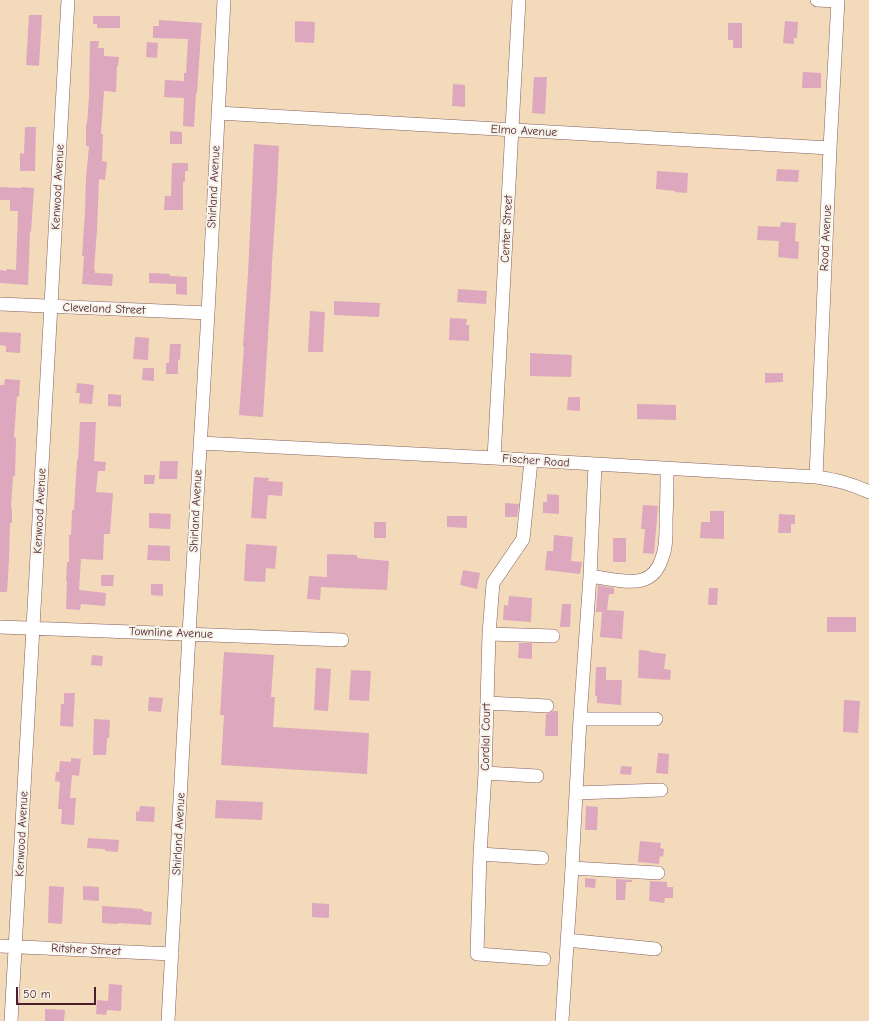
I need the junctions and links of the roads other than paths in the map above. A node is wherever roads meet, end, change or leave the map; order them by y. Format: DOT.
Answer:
graph roads {
  1 [pos="68,0"];
  2 [pos="224,0"];
  3 [pos="518,0"];
  4 [pos="817,0"];
  5 [pos="838,1"];
  6 [pos="218,113"];
  7 [pos="512,130"];
  8 [pos="830,148"];
  9 [pos="0,304"];
  10 [pos="51,306"];
  11 [pos="208,313"];
  12 [pos="200,443"];
  13 [pos="494,458"];
  14 [pos="531,461"];
  15 [pos="595,465"];
  16 [pos="667,469"];
  17 [pos="816,477"];
  18 [pos="869,492"];
  19 [pos="590,576"];
  20 [pos="0,627"];
  21 [pos="33,628"];
  22 [pos="190,634"];
  23 [pos="489,634"];
  24 [pos="553,636"];
  25 [pos="342,640"];
  26 [pos="487,703"];
  27 [pos="548,706"];
  28 [pos="580,718"];
  29 [pos="656,719"];
  30 [pos="485,773"];
  31 [pos="537,776"];
  32 [pos="660,790"];
  33 [pos="576,793"];
  34 [pos="480,854"];
  35 [pos="542,858"];
  36 [pos="572,868"];
  37 [pos="658,873"];
  38 [pos="567,940"];
  39 [pos="0,946"];
  40 [pos="16,947"];
  41 [pos="655,949"];
  42 [pos="172,954"];
  43 [pos="544,959"];
  44 [pos="11,1021"];
  45 [pos="168,1021"];
  46 [pos="562,1021"];
  1 -- 10 [label="street, Kenwood Avenue"];
  2 -- 6 [label="street, Shirland Avenue"];
  3 -- 7 [label="street, Center Street"];
  4 -- 5 [label="street"];
  5 -- 8 [label="street, Rood Avenue"];
  6 -- 7 [label="street, Elmo Avenue"];
  6 -- 11 [label="street, Shirland Avenue"];
  7 -- 8 [label="street, Elmo Avenue"];
  7 -- 13 [label="street, Center Street"];
  8 -- 17 [label="street, Rood Avenue"];
  9 -- 10 [label="street, Cleveland Street"];
  10 -- 11 [label="street, Cleveland Street"];
  10 -- 21 [label="street, Kenwood Avenue"];
  11 -- 12 [label="street, Shirland Avenue"];
  12 -- 13 [label="street, Fischer Road"];
  12 -- 22 [label="street, Shirland Avenue"];
  13 -- 14 [label="street, Fischer Road"];
  14 -- 15 [label="street, Fischer Road"];
  14 -- 23 [label="street, Cordial Court"];
  15 -- 16 [label="street, Fischer Road"];
  15 -- 19 [label="street"];
  16 -- 17 [label="street, Fischer Road"];
  16 -- 19 [label="street"];
  17 -- 18 [label="street, Fischer Road"];
  19 -- 28 [label="street"];
  20 -- 21 [label="street, Townline Avenue"];
  21 -- 22 [label="street, Townline Avenue"];
  21 -- 40 [label="street, Kenwood Avenue"];
  22 -- 25 [label="street, Townline Avenue"];
  22 -- 42 [label="street, Shirland Avenue"];
  23 -- 24 [label="street"];
  23 -- 26 [label="street, Cordial Court"];
  26 -- 27 [label="street"];
  26 -- 30 [label="street, Cordial Court"];
  28 -- 29 [label="street"];
  28 -- 33 [label="street"];
  30 -- 31 [label="street"];
  30 -- 34 [label="street, Cordial Court"];
  32 -- 33 [label="street"];
  33 -- 36 [label="street"];
  34 -- 35 [label="street"];
  34 -- 43 [label="street, Cordial Court"];
  36 -- 37 [label="street"];
  36 -- 38 [label="street"];
  38 -- 41 [label="street"];
  38 -- 46 [label="street"];
  39 -- 40 [label="street, Ritsher Street"];
  40 -- 42 [label="street, Ritsher Street"];
  40 -- 44 [label="street, Kenwood Avenue"];
  42 -- 45 [label="street, Shirland Avenue"];
}
